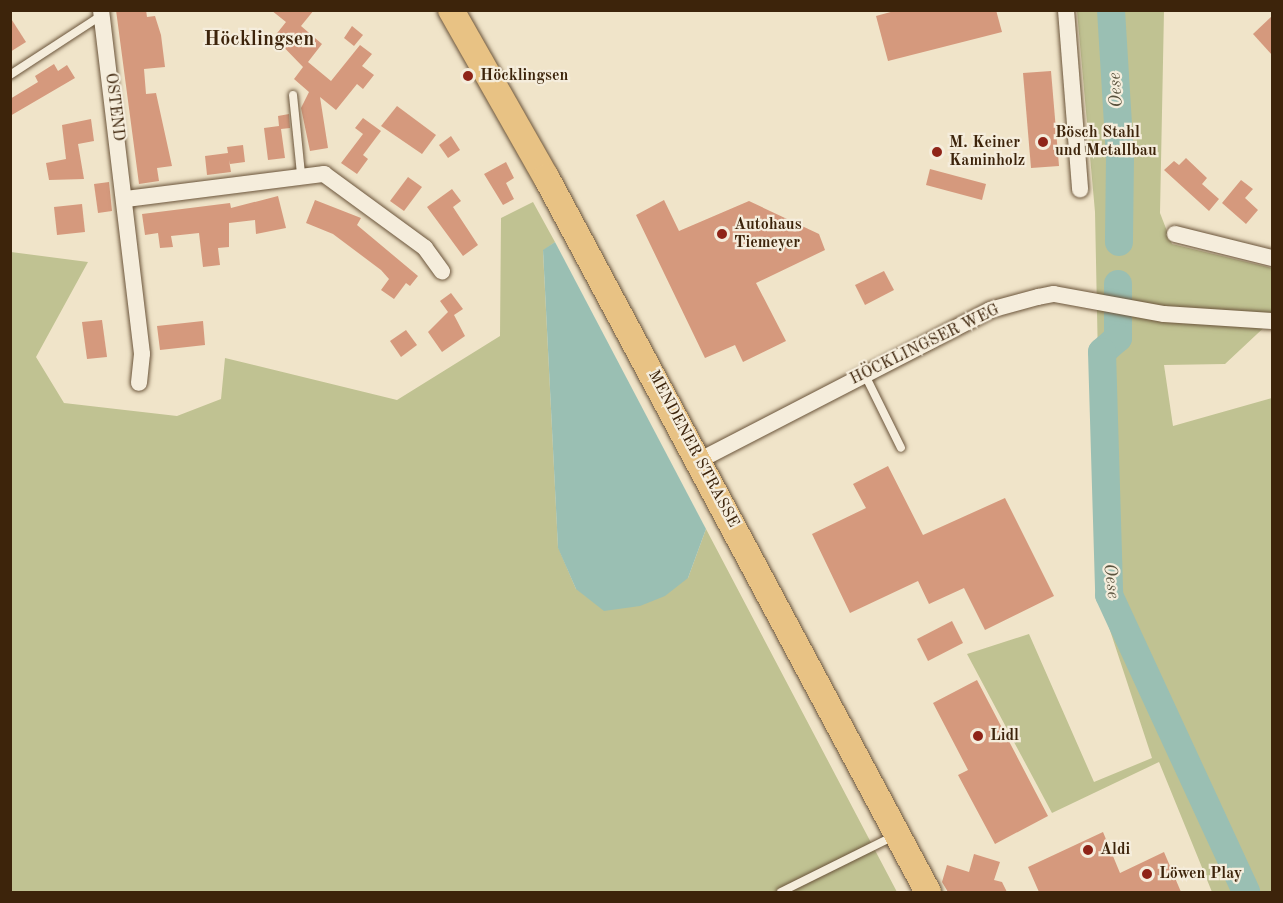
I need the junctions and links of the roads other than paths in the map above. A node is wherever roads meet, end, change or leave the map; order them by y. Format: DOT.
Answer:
graph roads {
  1 [pos="451,10"];
  2 [pos="1066,10"];
  3 [pos="102,13"];
  4 [pos="10,75"];
  5 [pos="293,95"];
  6 [pos="301,174"];
  7 [pos="1080,189"];
  8 [pos="126,199"];
  9 [pos="1175,234"];
  10 [pos="1272,258"];
  11 [pos="442,271"];
  12 [pos="1272,321"];
  13 [pos="865,375"];
  14 [pos="139,383"];
  15 [pos="901,448"];
  16 [pos="700,460"];
  17 [pos="897,834"];
  18 [pos="781,892"];
  19 [pos="928,892"];
  1 -- 16 [label="main road, MENDENER STRASSE"];
  2 -- 7 [label="street"];
  3 -- 4 [label="lane, OSTEND"];
  3 -- 8 [label="street, OSTEND"];
  5 -- 6 [label="lane"];
  6 -- 8 [label="street"];
  6 -- 11 [label="street"];
  8 -- 14 [label="street, OSTEND"];
  9 -- 10 [label="street"];
  12 -- 13 [label="street, HÖCKLINGSER WEG"];
  13 -- 15 [label="lane"];
  13 -- 16 [label="street, HÖCKLINGSER WEG"];
  16 -- 17 [label="main road, MENDENER STRASSE"];
  17 -- 18 [label="lane"];
  17 -- 19 [label="main road, MENDENER STRASSE"];
}
